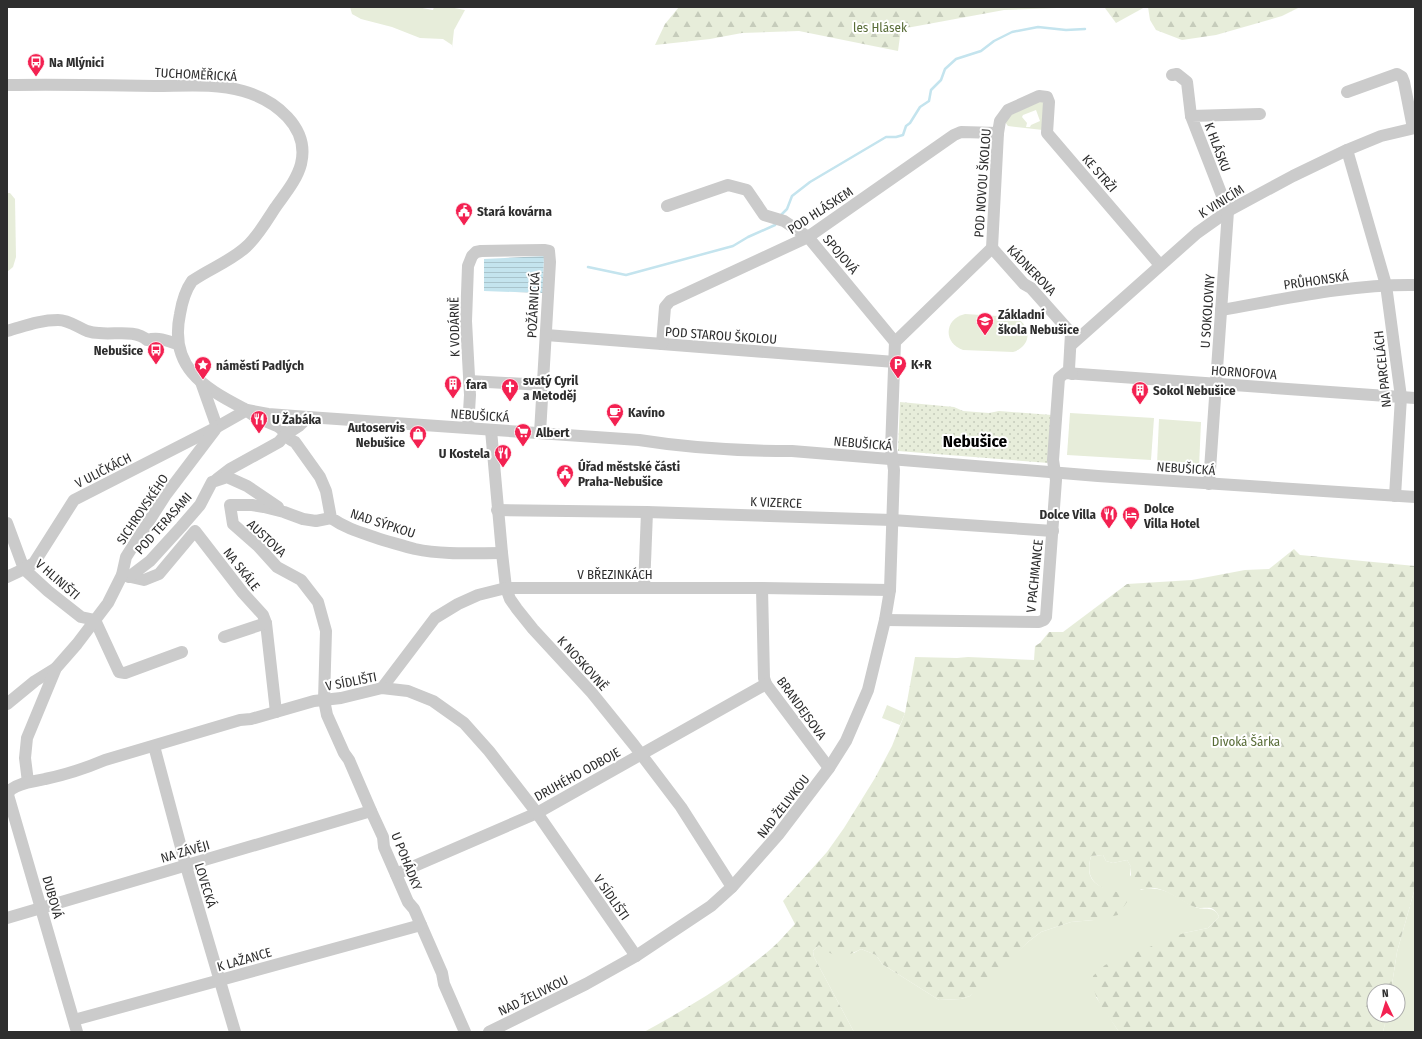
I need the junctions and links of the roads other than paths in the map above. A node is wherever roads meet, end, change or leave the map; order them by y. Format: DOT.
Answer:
graph roads {
  1 [pos="1172,75"];
  2 [pos="7,85"];
  3 [pos="1347,92"];
  4 [pos="1040,96"];
  5 [pos="1260,114"];
  6 [pos="1191,116"];
  7 [pos="1414,128"];
  8 [pos="998,133"];
  9 [pos="1347,150"];
  10 [pos="667,206"];
  11 [pos="1228,211"];
  12 [pos="808,237"];
  13 [pos="992,248"];
  14 [pos="476,252"];
  15 [pos="1160,265"];
  16 [pos="1386,285"];
  17 [pos="1415,285"];
  18 [pos="1221,310"];
  19 [pos="7,331"];
  20 [pos="546,335"];
  21 [pos="895,342"];
  22 [pos="177,344"];
  23 [pos="662,344"];
  24 [pos="1071,345"];
  25 [pos="895,362"];
  26 [pos="1072,374"];
  27 [pos="469,381"];
  28 [pos="201,382"];
  29 [pos="1216,384"];
  30 [pos="543,385"];
  31 [pos="1401,397"];
  32 [pos="1415,398"];
  33 [pos="247,410"];
  34 [pos="308,417"];
  35 [pos="217,427"];
  36 [pos="468,428"];
  37 [pos="491,430"];
  38 [pos="540,433"];
  39 [pos="285,435"];
  40 [pos="892,459"];
  41 [pos="1054,472"];
  42 [pos="212,482"];
  43 [pos="1209,484"];
  44 [pos="1395,496"];
  45 [pos="1415,497"];
  46 [pos="497,510"];
  47 [pos="284,512"];
  48 [pos="647,512"];
  49 [pos="332,518"];
  50 [pos="892,520"];
  51 [pos="7,523"];
  52 [pos="1052,531"];
  53 [pos="502,553"];
  54 [pos="24,569"];
  55 [pos="126,576"];
  56 [pos="7,577"];
  57 [pos="506,588"];
  58 [pos="644,588"];
  59 [pos="762,588"];
  60 [pos="890,590"];
  61 [pos="95,620"];
  62 [pos="885,620"];
  63 [pos="266,623"];
  64 [pos="224,637"];
  65 [pos="182,652"];
  66 [pos="56,668"];
  67 [pos="766,684"];
  68 [pos="382,688"];
  69 [pos="324,700"];
  70 [pos="7,704"];
  71 [pos="276,712"];
  72 [pos="154,746"];
  73 [pos="641,754"];
  74 [pos="830,768"];
  75 [pos="28,782"];
  76 [pos="372,811"];
  77 [pos="537,813"];
  78 [pos="186,866"];
  79 [pos="396,874"];
  80 [pos="732,887"];
  81 [pos="41,908"];
  82 [pos="7,918"];
  83 [pos="421,925"];
  84 [pos="636,956"];
  85 [pos="220,980"];
  86 [pos="74,1020"];
  87 [pos="77,1032"];
  88 [pos="235,1032"];
  89 [pos="465,1032"];
  90 [pos="489,1032"];
  1 -- 6 [label="street, K HLÁSKU"];
  2 -- 22 [label="street, TUCHOMĚŘICKÁ"];
  3 -- 7 [label="street"];
  4 -- 8 [label="street, POD NOVOU ŠKOLOU"];
  4 -- 15 [label="street, KE STRŽI"];
  5 -- 6 [label="street, K HLÁSKU"];
  6 -- 11 [label="street, K HLÁSKU"];
  7 -- 9 [label="street, K VINICÍM"];
  8 -- 12 [label="street, POD HLÁSKEM"];
  8 -- 13 [label="street, POD NOVOU ŠKOLOU"];
  9 -- 11 [label="street, K VINICÍM"];
  9 -- 16 [label="street, NA PARCELÁCH"];
  10 -- 12 [label="street, SPOJOVÁ"];
  11 -- 15 [label="street, K VINICÍM"];
  11 -- 18 [label="street, U SOKOLOVNY"];
  12 -- 21 [label="street, SPOJOVÁ"];
  12 -- 23 [label="street, POD HLÁSKEM"];
  13 -- 21 [label="street, KÁDNEROVA"];
  13 -- 24 [label="street, KÁDNEROVA"];
  14 -- 20 [label="street, POŽÁRNICKÁ"];
  14 -- 27 [label="street, K VODÁRNĚ"];
  15 -- 24 [label="street, K VINICÍM"];
  16 -- 17 [label="street, PRŮHONSKÁ"];
  16 -- 18 [label="street, PRŮHONSKÁ"];
  16 -- 31 [label="street, NA PARCELÁCH"];
  18 -- 29 [label="street, U SOKOLOVNY"];
  19 -- 22 [label="street"];
  20 -- 23 [label="street, POD STAROU ŠKOLOU"];
  20 -- 30 [label="street, POŽÁRNICKÁ"];
  21 -- 25 [label="street"];
  22 -- 28 [label="street"];
  23 -- 25 [label="street, POD STAROU ŠKOLOU"];
  24 -- 26 [label="street, KÁDNEROVA"];
  25 -- 40 [label="street"];
  26 -- 29 [label="street, HORNOFOVA"];
  26 -- 41 [label="street"];
  27 -- 30 [label="street"];
  27 -- 36 [label="street, K VODÁRNĚ"];
  28 -- 33 [label="street"];
  28 -- 35 [label="street"];
  29 -- 31 [label="street, HORNOFOVA"];
  29 -- 43 [label="street, U SOKOLOVNY"];
  30 -- 38 [label="street, POŽÁRNICKÁ"];
  31 -- 32 [label="street, HORNOFOVA"];
  31 -- 44 [label="street, NA PARCELÁCH"];
  33 -- 34 [label="street"];
  33 -- 35 [label="street"];
  33 -- 39 [label="street"];
  34 -- 36 [label="street, NEBUŠICKÁ"];
  34 -- 39 [label="street"];
  35 -- 54 [label="street, V ULIČKÁCH"];
  35 -- 55 [label="street, SICHROVSKÉHO"];
  36 -- 37 [label="street, NEBUŠICKÁ"];
  37 -- 38 [label="street, NEBUŠICKÁ"];
  37 -- 46 [label="street, K NOSKOVNĚ"];
  38 -- 40 [label="street, NEBUŠICKÁ"];
  39 -- 42 [label="street, POD TERASAMI"];
  39 -- 49 [label="street, NAD SÝPKOU"];
  40 -- 41 [label="street, NEBUŠICKÁ"];
  40 -- 50 [label="street, NAD ŽELIVKOU"];
  41 -- 43 [label="street, NEBUŠICKÁ"];
  41 -- 52 [label="street, V PACHMANCE"];
  42 -- 47 [label="street"];
  42 -- 55 [label="street, POD TERASAMI"];
  43 -- 44 [label="street, NEBUŠICKÁ"];
  44 -- 45 [label="street, NEBUŠICKÁ"];
  46 -- 48 [label="street, K VIZERCE"];
  46 -- 53 [label="street, K NOSKOVNĚ"];
  47 -- 49 [label="street, AUSTOVA"];
  47 -- 69 [label="street, AUSTOVA"];
  48 -- 50 [label="street, K VIZERCE"];
  48 -- 58 [label="street"];
  49 -- 53 [label="street, NAD SÝPKOU"];
  50 -- 52 [label="street, K VIZERCE"];
  50 -- 60 [label="street, NAD ŽELIVKOU"];
  51 -- 54 [label="street, V HLINIŠTI"];
  52 -- 62 [label="street, V PACHMANCE"];
  53 -- 57 [label="street, K NOSKOVNĚ"];
  54 -- 56 [label="street, V ULIČKÁCH"];
  54 -- 61 [label="street, V HLINIŠTI"];
  55 -- 61 [label="street, SICHROVSKÉHO"];
  55 -- 63 [label="street, NA SKÁLE"];
  57 -- 58 [label="street, V BŘEZINKÁCH"];
  57 -- 68 [label="street, V BŘEZINKÁCH"];
  57 -- 73 [label="street, K NOSKOVNĚ"];
  58 -- 59 [label="street, V BŘEZINKÁCH"];
  59 -- 60 [label="street, V BŘEZINKÁCH"];
  59 -- 67 [label="street, BRANDEJSOVA"];
  60 -- 62 [label="street, NAD ŽELIVKOU"];
  61 -- 65 [label="street"];
  61 -- 66 [label="street, SICHROVSKÉHO"];
  62 -- 74 [label="street, NAD ŽELIVKOU"];
  63 -- 64 [label="street"];
  63 -- 71 [label="street, NA SKÁLE"];
  66 -- 70 [label="street, SICHROVSKÉHO"];
  66 -- 75 [label="street, SICHROVSKÉHO"];
  67 -- 73 [label="street, DRUHÉHO ODBOJE"];
  67 -- 74 [label="street, BRANDEJSOVA"];
  68 -- 69 [label="street, V SÍDLIŠTI"];
  68 -- 77 [label="street, V SÍDLIŠTI"];
  69 -- 71 [label="street, V SÍDLIŠTI"];
  69 -- 76 [label="street, U POHÁDKY"];
  71 -- 72 [label="street, V SÍDLIŠTI"];
  72 -- 75 [label="street, V SÍDLIŠTI"];
  72 -- 78 [label="street, LOVECKÁ"];
  73 -- 77 [label="street, DRUHÉHO ODBOJE"];
  73 -- 80 [label="street, K NOSKOVNĚ"];
  74 -- 80 [label="street, NAD ŽELIVKOU"];
  75 -- 81 [label="street, DUBOVÁ"];
  76 -- 78 [label="street, NA ZÁVĚJI"];
  76 -- 79 [label="street, U POHÁDKY"];
  77 -- 79 [label="street, DRUHÉHO ODBOJE"];
  77 -- 84 [label="street, V SÍDLIŠTI"];
  78 -- 81 [label="street, NA ZÁVĚJI"];
  78 -- 85 [label="street, LOVECKÁ"];
  79 -- 83 [label="street, U POHÁDKY"];
  80 -- 84 [label="street, NAD ŽELIVKOU"];
  81 -- 82 [label="street, NA ZÁVĚJI"];
  81 -- 86 [label="street, DUBOVÁ"];
  83 -- 85 [label="street, K LAŽANCE"];
  83 -- 89 [label="street, U POHÁDKY"];
  84 -- 90 [label="street, NAD ŽELIVKOU"];
  85 -- 86 [label="street, K LAŽANCE"];
  85 -- 88 [label="street, LOVECKÁ"];
  86 -- 87 [label="street, DUBOVÁ"];
}
